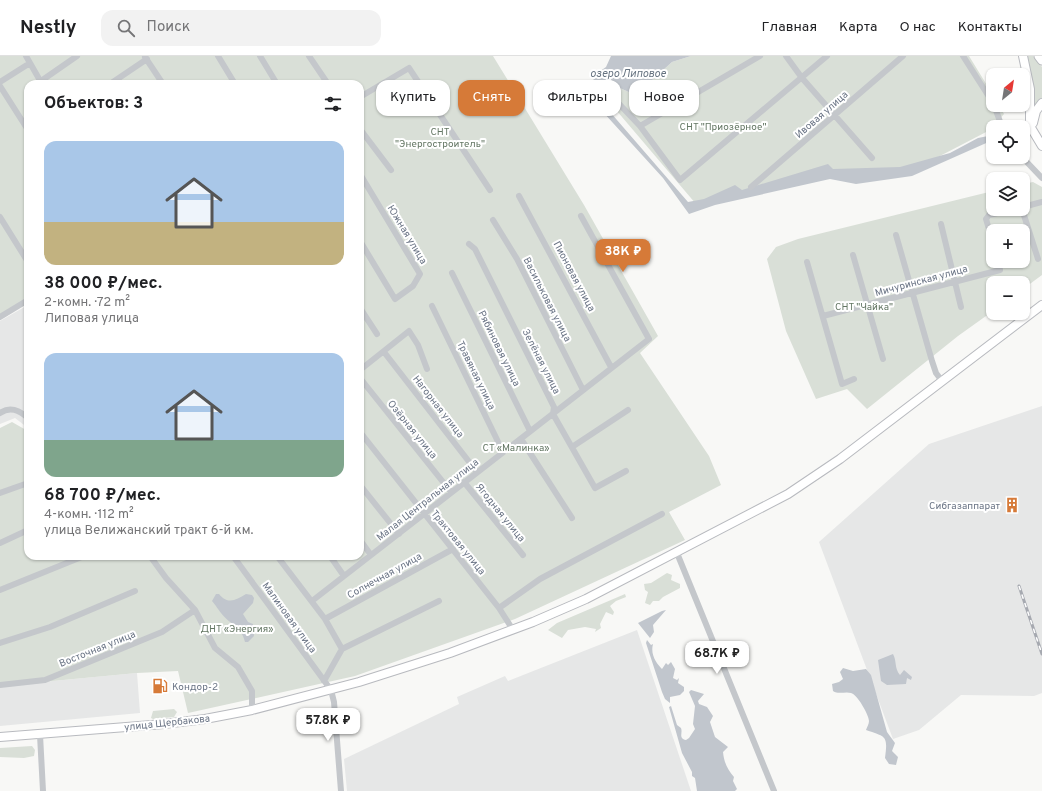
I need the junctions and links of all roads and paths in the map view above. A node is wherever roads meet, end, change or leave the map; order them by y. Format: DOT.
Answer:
graph roads {
  1 [pos="26,56"];
  2 [pos="77,56"];
  3 [pos="218,56"];
  4 [pos="260,56"];
  5 [pos="309,56"];
  6 [pos="760,56"];
  7 [pos="786,56"];
  8 [pos="827,56"];
  9 [pos="902,56"];
  10 [pos="963,56"];
  11 [pos="1023,56"];
  12 [pos="1039,56"];
  13 [pos="146,58"];
  14 [pos="1042,60"];
  15 [pos="30,63"];
  16 [pos="802,78"];
  17 [pos="40,80"];
  18 [pos="44,80"];
  19 [pos="116,80"];
  20 [pos="160,80"];
  21 [pos="233,80"];
  22 [pos="275,80"];
  23 [pos="325,80"];
  24 [pos="0,82"];
  25 [pos="0,86"];
  26 [pos="986,92"];
  27 [pos="364,95"];
  28 [pos="1042,103"];
  29 [pos="621,106"];
  30 [pos="834,116"];
  31 [pos="24,124"];
  32 [pos="640,126"];
  33 [pos="364,134"];
  34 [pos="1042,142"];
  35 [pos="1042,146"];
  36 [pos="872,158"];
  37 [pos="1029,164"];
  38 [pos="391,170"];
  39 [pos="1042,178"];
  40 [pos="364,181"];
  41 [pos="752,187"];
  42 [pos="490,190"];
  43 [pos="520,196"];
  44 [pos="1042,202"];
  45 [pos="1030,206"];
  46 [pos="0,216"];
  47 [pos="581,216"];
  48 [pos="1025,216"];
  49 [pos="493,220"];
  50 [pos="941,224"];
  51 [pos="896,235"];
  52 [pos="469,244"];
  53 [pos="364,248"];
  54 [pos="24,255"];
  55 [pos="853,255"];
  56 [pos="1038,259"];
  57 [pos="808,262"];
  58 [pos="1000,268"];
  59 [pos="452,273"];
  60 [pos="954,281"];
  61 [pos="912,294"];
  62 [pos="1042,299"];
  63 [pos="24,302"];
  64 [pos="868,304"];
  65 [pos="1042,304"];
  66 [pos="432,306"];
  67 [pos="961,307"];
  68 [pos="1042,310"];
  69 [pos="364,314"];
  70 [pos="823,316"];
  71 [pos="0,317"];
  72 [pos="377,334"];
  73 [pos="384,352"];
  74 [pos="979,353"];
  75 [pos="883,359"];
  76 [pos="364,367"];
  77 [pos="611,367"];
  78 [pos="427,369"];
  79 [pos="854,379"];
  80 [pos="942,381"];
  81 [pos="364,383"];
  82 [pos="583,390"];
  83 [pos="628,410"];
  84 [pos="0,413"];
  85 [pos="24,414"];
  86 [pos="553,414"];
  87 [pos="530,431"];
  88 [pos="364,437"];
  89 [pos="521,439"];
  90 [pos="572,447"];
  91 [pos="504,452"];
  92 [pos="626,471"];
  93 [pos="477,472"];
  94 [pos="464,482"];
  95 [pos="24,484"];
  96 [pos="364,490"];
  97 [pos="451,492"];
  98 [pos="0,493"];
  99 [pos="424,514"];
  100 [pos="662,514"];
  101 [pos="572,518"];
  102 [pos="24,532"];
  103 [pos="399,534"];
  104 [pos="0,542"];
  105 [pos="364,545"];
  106 [pos="453,549"];
  107 [pos="677,552"];
  108 [pos="371,555"];
  109 [pos="523,555"];
  110 [pos="74,560"];
  111 [pos="153,560"];
  112 [pos="236,560"];
  113 [pos="280,560"];
  114 [pos="333,560"];
  115 [pos="344,576"];
  116 [pos="0,590"];
  117 [pos="135,591"];
  118 [pos="312,601"];
  119 [pos="440,601"];
  120 [pos="499,608"];
  121 [pos="195,610"];
  122 [pos="325,619"];
  123 [pos="512,630"];
  124 [pos="0,643"];
  125 [pos="342,649"];
  126 [pos="324,681"];
  127 [pos="0,685"];
  128 [pos="331,690"];
  129 [pos="252,710"];
  130 [pos="40,734"];
  131 [pos="0,737"];
  132 [pos="43,791"];
  133 [pos="341,791"];
  134 [pos="774,791"];
  1 -- 15 [label="street"];
  2 -- 18 [label="street"];
  3 -- 21 [label="street"];
  4 -- 22 [label="street"];
  5 -- 23 [label="street"];
  6 -- 32 [label="street"];
  7 -- 16 [label="street"];
  8 -- 16 [label="street"];
  9 -- 30 [label="street, Ивовая улица"];
  10 -- 26 [label="street"];
  11 -- 35 [label="main road"];
  12 -- 14 [label="highway"];
  13 -- 19 [label="street"];
  13 -- 20 [label="street"];
  15 -- 17 [label="street"];
  15 -- 24 [label="street"];
  16 -- 30 [label="street"];
  16 -- 32 [label="street"];
  25 -- 31 [label="street"];
  27 -- 42 [label="street"];
  28 -- 34 [label="main road"];
  29 -- 32 [label="street"];
  30 -- 36 [label="street"];
  30 -- 41 [label="street, Ивовая улица"];
  33 -- 38 [label="street"];
  37 -- 39 [label="street"];
  40 -- 53 [label="street, Южная улица"];
  43 -- 77 [label="street, Пионовая улица"];
  44 -- 45 [label="street"];
  46 -- 54 [label="street"];
  47 -- 77 [label="street, Малая Центральная улица"];
  48 -- 56 [label="street"];
  49 -- 82 [label="street, Васильковая улица"];
  50 -- 60 [label="street"];
  51 -- 61 [label="street"];
  52 -- 86 [label="street, Зелёная улица"];
  55 -- 64 [label="street"];
  57 -- 70 [label="street"];
  58 -- 60 [label="street, Мичуринская улица"];
  59 -- 87 [label="street, Рябиновая улица"];
  60 -- 61 [label="street, Мичуринская улица"];
  60 -- 67 [label="street"];
  61 -- 64 [label="street, Мичуринская улица"];
  61 -- 80 [label="street"];
  62 -- 74 [label="main road"];
  63 -- 71 [label="street"];
  64 -- 70 [label="street, Мичуринская улица"];
  64 -- 75 [label="street"];
  65 -- 74 [label="main road"];
  66 -- 91 [label="street, Травяная улица"];
  68 -- 74 [label="main road"];
  69 -- 72 [label="street"];
  70 -- 79 [label="street"];
  73 -- 76 [label="street"];
  73 -- 78 [label="street"];
  73 -- 93 [label="street, Нагорная улица"];
  74 -- 80 [label="main road, улица Щербакова"];
  77 -- 82 [label="street, Малая Центральная улица"];
  80 -- 107 [label="main road, улица Щербакова"];
  81 -- 97 [label="street, Озёрная улица"];
  82 -- 86 [label="street, Малая Центральная улица"];
  83 -- 90 [label="street"];
  84 -- 85 [label="street"];
  86 -- 87 [label="street, Малая Центральная улица"];
  86 -- 90 [label="street, Зелёная улица"];
  87 -- 89 [label="street, Малая Центральная улица"];
  88 -- 99 [label="street, Трактовая улица"];
  89 -- 91 [label="street, Малая Центральная улица"];
  89 -- 101 [label="street"];
  90 -- 92 [label="street, Зелёная улица"];
  91 -- 93 [label="street, Малая Центральная улица"];
  93 -- 94 [label="street, Малая Центральная улица"];
  94 -- 97 [label="street, Малая Центральная улица"];
  94 -- 109 [label="street, Ягодная улица"];
  95 -- 98 [label="street"];
  96 -- 103 [label="street"];
  97 -- 99 [label="street, Малая Центральная улица"];
  99 -- 103 [label="street, Малая Центральная улица"];
  99 -- 106 [label="street, Трактовая улица"];
  100 -- 120 [label="street"];
  102 -- 104 [label="street"];
  103 -- 108 [label="street, Малая Центральная улица"];
  105 -- 108 [label="street"];
  106 -- 120 [label="street, Трактовая улица"];
  106 -- 122 [label="street, Солнечная улица"];
  107 -- 123 [label="main road, улица Щербакова"];
  107 -- 134 [label="street"];
  108 -- 115 [label="street, Малая Центральная улица"];
  110 -- 116 [label="street"];
  111 -- 121 [label="street"];
  112 -- 126 [label="street, Малиновая улица"];
  113 -- 118 [label="street"];
  114 -- 115 [label="street"];
  115 -- 118 [label="street, Малая Центральная улица"];
  117 -- 124 [label="street"];
  118 -- 122 [label="street"];
  119 -- 125 [label="street"];
  120 -- 123 [label="street, Трактовая улица"];
  121 -- 127 [label="street, Восточная улица"];
  121 -- 129 [label="street"];
  122 -- 125 [label="street"];
  123 -- 128 [label="main road, улица Щербакова"];
  125 -- 126 [label="street"];
  126 -- 128 [label="street, Малиновая улица"];
  128 -- 129 [label="main road, улица Щербакова"];
  128 -- 133 [label="street"];
  129 -- 130 [label="main road, улица Щербакова"];
  130 -- 131 [label="main road, улица Щербакова"];
  130 -- 132 [label="street"];
}
